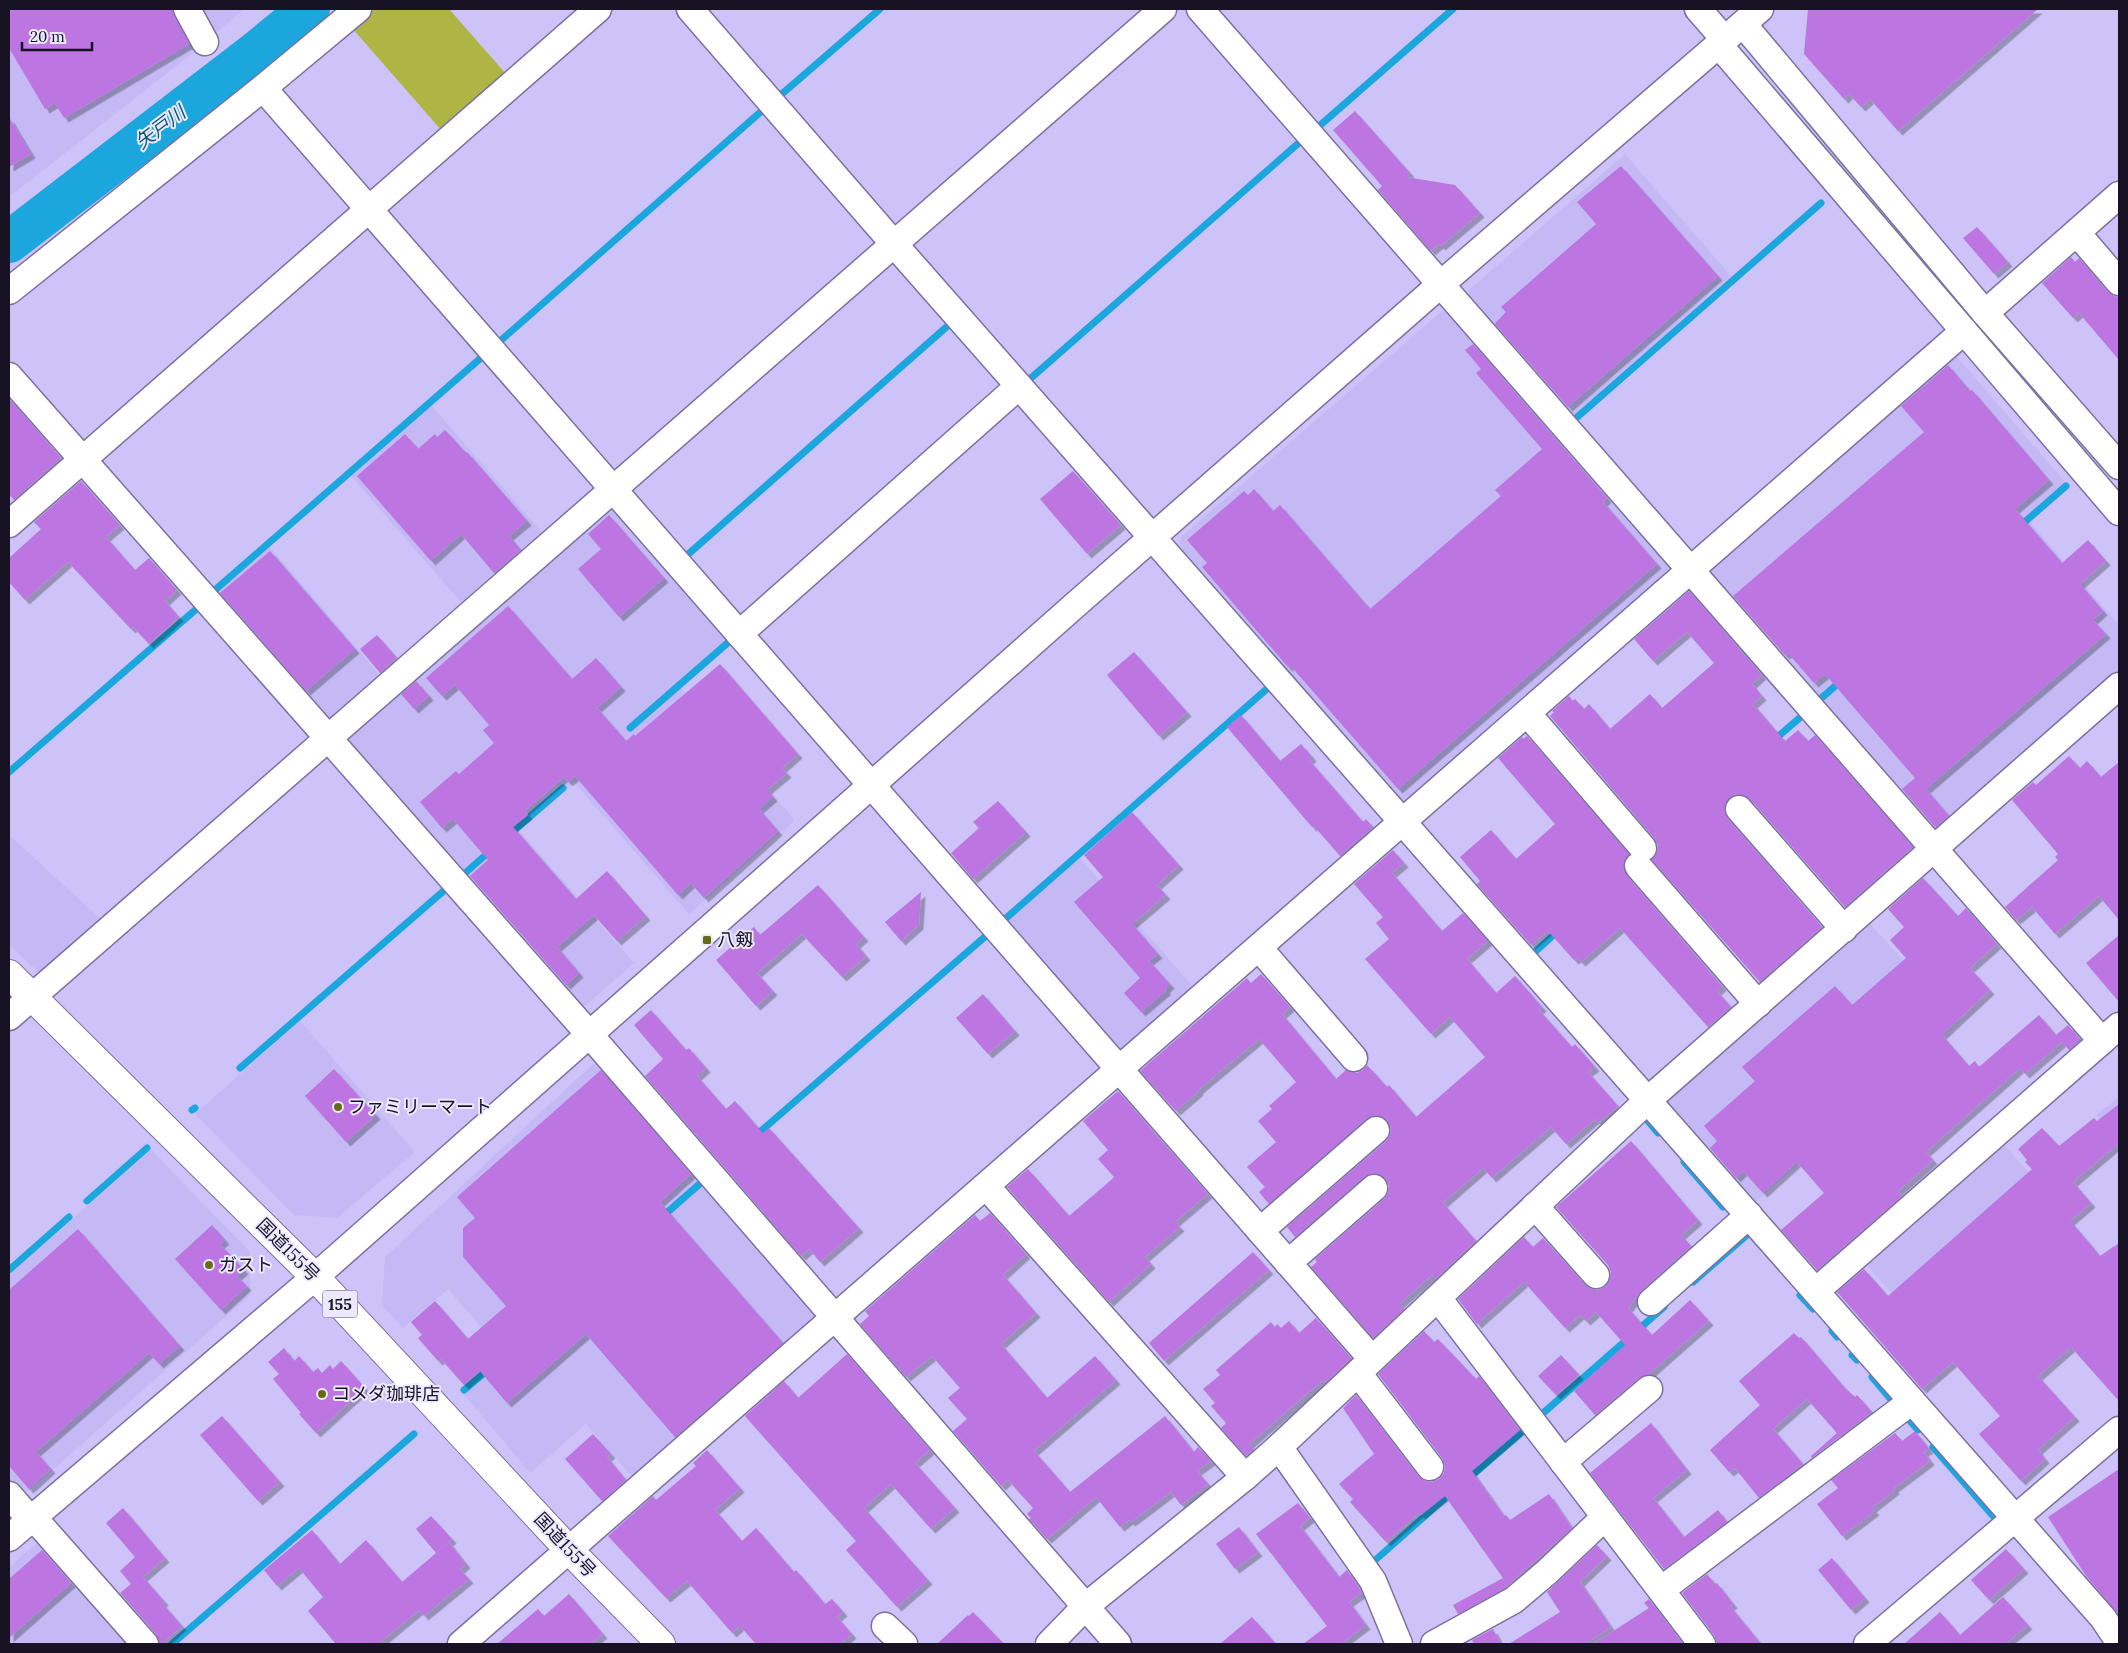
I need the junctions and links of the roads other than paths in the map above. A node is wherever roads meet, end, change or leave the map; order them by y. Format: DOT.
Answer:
graph roads {
  1 [pos="187,9"];
  2 [pos="358,9"];
  3 [pos="598,9"];
  4 [pos="690,9"];
  5 [pos="1163,9"];
  6 [pos="1200,9"];
  7 [pos="1698,9"];
  8 [pos="1737,30"];
  9 [pos="206,42"];
  10 [pos="263,88"];
  11 [pos="2119,195"];
  12 [pos="369,210"];
  13 [pos="2077,233"];
  14 [pos="894,244"];
  15 [pos="2119,282"];
  16 [pos="1441,284"];
  17 [pos="9,291"];
  18 [pos="1986,313"];
  19 [pos="1964,331"];
  20 [pos="9,376"];
  21 [pos="1020,386"];
  22 [pos="82,460"];
  23 [pos="2119,466"];
  24 [pos="613,489"];
  25 [pos="2119,512"];
  26 [pos="9,524"];
  27 [pos="1153,537"];
  28 [pos="1691,570"];
  29 [pos="739,634"];
  30 [pos="2119,686"];
  31 [pos="1527,713"];
  32 [pos="328,738"];
  33 [pos="871,785"];
  34 [pos="1739,809"];
  35 [pos="1403,821"];
  36 [pos="1934,849"];
  37 [pos="1844,929"];
  38 [pos="1258,948"];
  39 [pos="9,974"];
  40 [pos="32,996"];
  41 [pos="1758,1004"];
  42 [pos="9,1017"];
  43 [pos="2111,1033"];
  44 [pos="589,1034"];
  45 [pos="1354,1058"];
  46 [pos="1119,1069"];
  47 [pos="1648,1100"];
  48 [pos="1376,1130"];
  49 [pos="986,1186"];
  50 [pos="1374,1188"];
  51 [pos="1536,1206"];
  52 [pos="1749,1215"];
  53 [pos="1260,1230"];
  54 [pos="1288,1263"];
  55 [pos="1596,1275"];
  56 [pos="315,1277"];
  57 [pos="1816,1292"];
  58 [pos="1438,1298"];
  59 [pos="1651,1302"];
  60 [pos="835,1317"];
  61 [pos="1365,1366"];
  62 [pos="1649,1389"];
  63 [pos="1912,1401"];
  64 [pos="2119,1430"];
  65 [pos="1279,1447"];
  66 [pos="1563,1462"];
  67 [pos="1430,1467"];
  68 [pos="1245,1477"];
  69 [pos="9,1495"];
  70 [pos="1605,1517"];
  71 [pos="32,1518"];
  72 [pos="2015,1518"];
  73 [pos="9,1538"];
  74 [pos="569,1550"];
  75 [pos="1661,1590"];
  76 [pos="1086,1606"];
  77 [pos="885,1626"];
  78 [pos="467,1642"];
  79 [pos="2119,1642"];
  80 [pos="145,1644"];
  81 [pos="661,1644"];
  82 [pos="904,1644"];
  83 [pos="1049,1644"];
  84 [pos="1118,1644"];
  85 [pos="1399,1644"];
  86 [pos="1434,1644"];
  87 [pos="1702,1644"];
  88 [pos="1867,1644"];
  1 -- 9 [label="street"];
  2 -- 10 [label="street"];
  3 -- 12 [label="street"];
  4 -- 14 [label="street"];
  5 -- 14 [label="street"];
  6 -- 16 [label="street"];
  7 -- 8 [label="street"];
  8 -- 16 [label="street"];
  8 -- 18 [label="street"];
  8 -- 19 [label="street"];
  10 -- 12 [label="street"];
  10 -- 17 [label="street"];
  11 -- 13 [label="street"];
  12 -- 22 [label="street"];
  12 -- 24 [label="street"];
  13 -- 15 [label="street"];
  13 -- 18 [label="street"];
  14 -- 21 [label="street"];
  14 -- 24 [label="street"];
  16 -- 27 [label="street"];
  16 -- 28 [label="street"];
  18 -- 23 [label="street"];
  19 -- 25 [label="street"];
  19 -- 28 [label="street"];
  20 -- 22 [label="street"];
  21 -- 27 [label="street"];
  21 -- 29 [label="street"];
  22 -- 26 [label="street"];
  22 -- 32 [label="street"];
  24 -- 29 [label="street"];
  24 -- 32 [label="street"];
  27 -- 33 [label="street"];
  27 -- 35 [label="street"];
  28 -- 31 [label="street"];
  28 -- 36 [label="street"];
  29 -- 33 [label="street"];
  30 -- 36 [label="street"];
  31 -- 35 [label="street"];
  31 -- 41 [label="street"];
  32 -- 40 [label="street"];
  32 -- 44 [label="street"];
  33 -- 44 [label="street"];
  33 -- 46 [label="street"];
  34 -- 37 [label="street"];
  35 -- 38 [label="street"];
  35 -- 47 [label="street"];
  36 -- 37 [label="street"];
  36 -- 43 [label="street"];
  37 -- 41 [label="street"];
  38 -- 45 [label="street"];
  38 -- 46 [label="street"];
  39 -- 40 [label="highway, 国道155号 / 155"];
  40 -- 42 [label="street"];
  40 -- 56 [label="highway, 国道155号 / 155"];
  41 -- 47 [label="street"];
  43 -- 57 [label="street"];
  44 -- 56 [label="street"];
  44 -- 60 [label="street"];
  46 -- 49 [label="street"];
  46 -- 53 [label="street"];
  47 -- 51 [label="street"];
  47 -- 52 [label="street"];
  48 -- 53 [label="street"];
  49 -- 60 [label="street"];
  49 -- 68 [label="street"];
  50 -- 54 [label="street"];
  51 -- 55 [label="street"];
  51 -- 58 [label="street"];
  52 -- 57 [label="street"];
  52 -- 59 [label="street"];
  53 -- 54 [label="street"];
  54 -- 61 [label="street"];
  56 -- 71 [label="street"];
  56 -- 74 [label="highway, 国道155号 / 155"];
  57 -- 63 [label="street"];
  58 -- 61 [label="street"];
  58 -- 66 [label="street"];
  60 -- 74 [label="street"];
  60 -- 76 [label="street"];
  61 -- 65 [label="street"];
  61 -- 67 [label="street"];
  62 -- 66 [label="street"];
  63 -- 72 [label="street"];
  63 -- 75 [label="street"];
  64 -- 72 [label="street"];
  65 -- 68 [label="street"];
  65 -- 85 [label="street"];
  66 -- 70 [label="street"];
  68 -- 76 [label="street"];
  69 -- 71 [label="street"];
  70 -- 75 [label="street"];
  70 -- 86 [label="street"];
  71 -- 73 [label="street"];
  71 -- 80 [label="street"];
  72 -- 79 [label="street"];
  72 -- 88 [label="street"];
  74 -- 78 [label="street"];
  74 -- 81 [label="highway, 国道155号 / 155"];
  75 -- 87 [label="street"];
  76 -- 83 [label="street"];
  76 -- 84 [label="street"];
  77 -- 82 [label="street"];
}
